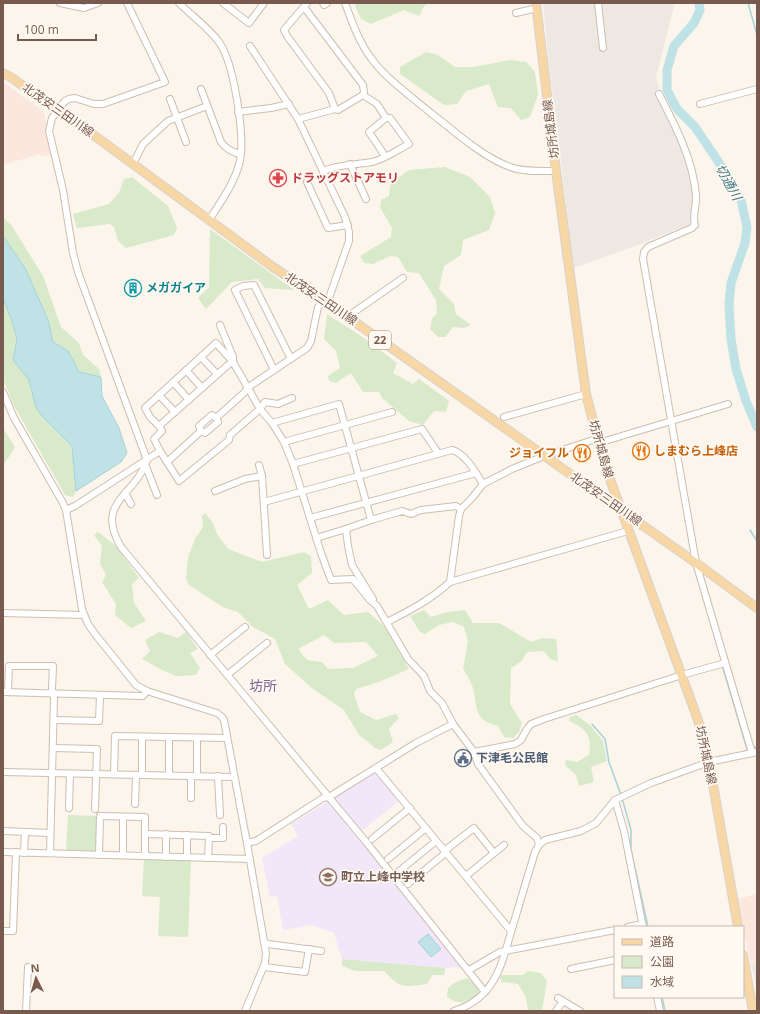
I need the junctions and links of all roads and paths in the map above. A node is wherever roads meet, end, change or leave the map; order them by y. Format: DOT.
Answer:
graph roads {
  1 [pos="60,3"];
  2 [pos="98,3"];
  3 [pos="127,3"];
  4 [pos="179,3"];
  5 [pos="264,3"];
  6 [pos="323,3"];
  7 [pos="327,3"];
  8 [pos="345,3"];
  9 [pos="598,3"];
  10 [pos="224,4"];
  11 [pos="305,5"];
  12 [pos="536,6"];
  13 [pos="516,13"];
  14 [pos="250,46"];
  15 [pos="603,48"];
  16 [pos="3,74"];
  17 [pos="757,89"];
  18 [pos="201,90"];
  19 [pos="659,94"];
  20 [pos="363,96"];
  21 [pos="170,99"];
  22 [pos="288,104"];
  23 [pos="700,104"];
  24 [pos="207,106"];
  25 [pos="335,109"];
  26 [pos="58,110"];
  27 [pos="238,112"];
  28 [pos="177,117"];
  29 [pos="298,118"];
  30 [pos="386,118"];
  31 [pos="186,142"];
  32 [pos="240,154"];
  33 [pos="385,156"];
  34 [pos="133,164"];
  35 [pos="350,164"];
  36 [pos="323,171"];
  37 [pos="556,171"];
  38 [pos="307,182"];
  39 [pos="366,199"];
  40 [pos="209,220"];
  41 [pos="348,225"];
  42 [pos="403,278"];
  43 [pos="325,301"];
  44 [pos="347,317"];
  45 [pos="220,325"];
  46 [pos="201,357"];
  47 [pos="291,359"];
  48 [pos="233,362"];
  49 [pos="186,370"];
  50 [pos="274,370"];
  51 [pos="217,374"];
  52 [pos="173,382"];
  53 [pos="202,388"];
  54 [pos="247,388"];
  55 [pos="3,392"];
  56 [pos="586,394"];
  57 [pos="159,395"];
  58 [pos="292,398"];
  59 [pos="189,400"];
  60 [pos="728,404"];
  61 [pos="260,409"];
  62 [pos="175,412"];
  63 [pos="392,412"];
  64 [pos="504,417"];
  65 [pos="671,421"];
  66 [pos="272,423"];
  67 [pos="345,425"];
  68 [pos="159,426"];
  69 [pos="598,440"];
  70 [pos="284,442"];
  71 [pos="351,448"];
  72 [pos="160,451"];
  73 [pos="438,453"];
  74 [pos="544,456"];
  75 [pos="146,462"];
  76 [pos="167,462"];
  77 [pos="293,464"];
  78 [pos="259,465"];
  79 [pos="476,473"];
  80 [pos="262,476"];
  81 [pos="359,476"];
  82 [pos="482,484"];
  83 [pos="215,491"];
  84 [pos="302,491"];
  85 [pos="124,493"];
  86 [pos="157,495"];
  87 [pos="264,502"];
  88 [pos="366,503"];
  89 [pos="131,504"];
  90 [pos="461,509"];
  91 [pos="66,510"];
  92 [pos="621,510"];
  93 [pos="310,518"];
  94 [pos="371,520"];
  95 [pos="346,529"];
  96 [pos="628,531"];
  97 [pos="316,538"];
  98 [pos="268,555"];
  99 [pos="696,563"];
  100 [pos="450,582"];
  101 [pos="377,606"];
  102 [pos="757,608"];
  103 [pos="3,613"];
  104 [pos="84,615"];
  105 [pos="387,622"];
  106 [pos="245,627"];
  107 [pos="267,643"];
  108 [pos="210,654"];
  109 [pos="726,663"];
  110 [pos="227,675"];
  111 [pos="682,675"];
  112 [pos="147,691"];
  113 [pos="5,692"];
  114 [pos="53,693"];
  115 [pos="100,695"];
  116 [pos="54,720"];
  117 [pos="453,724"];
  118 [pos="142,737"];
  119 [pos="169,737"];
  120 [pos="197,738"];
  121 [pos="227,738"];
  122 [pos="53,748"];
  123 [pos="474,752"];
  124 [pos="754,753"];
  125 [pos="709,762"];
  126 [pos="376,768"];
  127 [pos="3,772"];
  128 [pos="52,773"];
  129 [pos="70,774"];
  130 [pos="96,774"];
  131 [pos="114,774"];
  132 [pos="139,775"];
  133 [pos="169,775"];
  134 [pos="194,776"];
  135 [pos="218,776"];
  136 [pos="234,777"];
  137 [pos="329,797"];
  138 [pos="191,798"];
  139 [pos="615,800"];
  140 [pos="135,804"];
  141 [pos="69,808"];
  142 [pos="95,808"];
  143 [pos="410,808"];
  144 [pos="220,815"];
  145 [pos="123,817"];
  146 [pos="223,826"];
  147 [pos="426,828"];
  148 [pos="3,831"];
  149 [pos="25,832"];
  150 [pos="50,833"];
  151 [pos="146,834"];
  152 [pos="166,834"];
  153 [pos="187,835"];
  154 [pos="208,838"];
  155 [pos="372,839"];
  156 [pos="436,841"];
  157 [pos="247,843"];
  158 [pos="504,845"];
  159 [pos="539,845"];
  160 [pos="3,852"];
  161 [pos="16,852"];
  162 [pos="446,852"];
  163 [pos="24,853"];
  164 [pos="50,853"];
  165 [pos="494,853"];
  166 [pos="100,855"];
  167 [pos="123,855"];
  168 [pos="145,856"];
  169 [pos="166,856"];
  170 [pos="187,857"];
  171 [pos="208,858"];
  172 [pos="250,859"];
  173 [pos="388,859"];
  174 [pos="398,872"];
  175 [pos="466,876"];
  176 [pos="408,884"];
  177 [pos="643,926"];
  178 [pos="738,926"];
  179 [pos="614,930"];
  180 [pos="3,931"];
  181 [pos="511,931"];
  182 [pos="264,942"];
  183 [pos="308,949"];
  184 [pos="321,951"];
  185 [pos="507,951"];
  186 [pos="614,960"];
  187 [pos="744,960"];
  188 [pos="28,967"];
  189 [pos="264,967"];
  190 [pos="571,969"];
  191 [pos="469,970"];
  192 [pos="485,992"];
  193 [pos="657,998"];
  194 [pos="26,1011"];
  195 [pos="245,1011"];
  196 [pos="454,1011"];
  197 [pos="556,1011"];
  198 [pos="580,1011"];
  199 [pos="660,1011"];
  200 [pos="754,1011"];
  1 -- 2 [label="street"];
  3 -- 26 [label="street"];
  4 -- 27 [label="street"];
  5 -- 10 [label="street"];
  6 -- 7 [label="street"];
  8 -- 37 [label="street"];
  9 -- 15 [label="street"];
  11 -- 20 [label="street"];
  11 -- 25 [label="street"];
  12 -- 13 [label="street"];
  12 -- 37 [label="main road, 坊所城島線"];
  14 -- 22 [label="street"];
  16 -- 26 [label="main road, 北茂安三田川線 / 22"];
  17 -- 23 [label="street"];
  18 -- 24 [label="street"];
  19 -- 65 [label="street"];
  20 -- 25 [label="street"];
  20 -- 30 [label="street"];
  21 -- 28 [label="street"];
  22 -- 27 [label="street"];
  22 -- 29 [label="street"];
  24 -- 28 [label="street"];
  24 -- 32 [label="street"];
  25 -- 29 [label="street"];
  26 -- 34 [label="main road, 北茂安三田川線 / 22"];
  26 -- 75 [label="street"];
  27 -- 32 [label="street"];
  28 -- 31 [label="street"];
  28 -- 34 [label="street"];
  29 -- 36 [label="street"];
  30 -- 33 [label="street"];
  30 -- 33 [label="street"];
  32 -- 40 [label="street"];
  33 -- 35 [label="street"];
  34 -- 40 [label="main road, 北茂安三田川線 / 22"];
  35 -- 36 [label="street"];
  35 -- 39 [label="street"];
  36 -- 41 [label="street"];
  37 -- 56 [label="main road, 坊所城島線"];
  38 -- 41 [label="street"];
  40 -- 43 [label="main road, 北茂安三田川線 / 22"];
  41 -- 43 [label="street"];
  42 -- 44 [label="street"];
  43 -- 44 [label="main road, 北茂安三田川線 / 22"];
  43 -- 47 [label="street"];
  44 -- 74 [label="main road, 北茂安三田川線 / 22"];
  45 -- 48 [label="street"];
  46 -- 48 [label="street"];
  46 -- 49 [label="street"];
  46 -- 51 [label="street"];
  47 -- 50 [label="street"];
  47 -- 50 [label="street"];
  48 -- 51 [label="street"];
  48 -- 54 [label="street"];
  49 -- 52 [label="street"];
  49 -- 53 [label="street"];
  50 -- 54 [label="street"];
  51 -- 53 [label="street"];
  52 -- 57 [label="street"];
  52 -- 59 [label="street"];
  53 -- 59 [label="street"];
  54 -- 61 [label="street"];
  54 -- 76 [label="street"];
  55 -- 91 [label="street"];
  56 -- 64 [label="street"];
  56 -- 69 [label="main road, 坊所城島線"];
  57 -- 62 [label="street"];
  57 -- 68 [label="street"];
  58 -- 61 [label="street"];
  59 -- 62 [label="street"];
  60 -- 65 [label="street"];
  61 -- 66 [label="street"];
  61 -- 76 [label="street"];
  62 -- 68 [label="street"];
  63 -- 67 [label="street"];
  65 -- 69 [label="street"];
  65 -- 99 [label="street"];
  66 -- 67 [label="street"];
  66 -- 70 [label="street"];
  67 -- 70 [label="street"];
  67 -- 71 [label="street"];
  68 -- 72 [label="street"];
  69 -- 74 [label="street"];
  69 -- 92 [label="main road, 坊所城島線"];
  70 -- 77 [label="street"];
  71 -- 73 [label="street"];
  71 -- 77 [label="street"];
  71 -- 81 [label="street"];
  72 -- 75 [label="street"];
  72 -- 76 [label="street"];
  73 -- 79 [label="street"];
  73 -- 81 [label="street"];
  74 -- 82 [label="street"];
  74 -- 92 [label="main road, 北茂安三田川線 / 22"];
  75 -- 85 [label="street"];
  75 -- 86 [label="street"];
  75 -- 91 [label="street"];
  77 -- 84 [label="street"];
  78 -- 80 [label="street"];
  79 -- 82 [label="street"];
  79 -- 88 [label="street"];
  80 -- 83 [label="street"];
  80 -- 87 [label="street"];
  81 -- 84 [label="street"];
  81 -- 88 [label="street"];
  82 -- 90 [label="street"];
  84 -- 87 [label="street"];
  84 -- 93 [label="street"];
  85 -- 89 [label="street"];
  85 -- 108 [label="street"];
  87 -- 98 [label="street"];
  88 -- 93 [label="street"];
  88 -- 94 [label="street"];
  90 -- 94 [label="street"];
  90 -- 100 [label="street"];
  91 -- 104 [label="street"];
  92 -- 96 [label="main road, 坊所城島線"];
  92 -- 99 [label="main road, 北茂安三田川線 / 22"];
  93 -- 97 [label="street"];
  94 -- 95 [label="street"];
  95 -- 97 [label="street"];
  95 -- 101 [label="street"];
  96 -- 100 [label="street"];
  96 -- 111 [label="main road, 坊所城島線"];
  97 -- 101 [label="street"];
  99 -- 102 [label="main road, 北茂安三田川線 / 22"];
  99 -- 109 [label="street"];
  100 -- 105 [label="street"];
  101 -- 105 [label="street"];
  103 -- 104 [label="street"];
  104 -- 112 [label="street"];
  105 -- 117 [label="street"];
  106 -- 108 [label="street"];
  107 -- 110 [label="street"];
  108 -- 110 [label="street"];
  109 -- 111 [label="street"];
  109 -- 124 [label="street"];
  110 -- 137 [label="street"];
  111 -- 123 [label="street"];
  111 -- 125 [label="main road, 坊所城島線"];
  112 -- 115 [label="street"];
  112 -- 121 [label="street"];
  113 -- 114 [label="street"];
  113 -- 114 [label="street"];
  114 -- 115 [label="street"];
  114 -- 116 [label="street"];
  115 -- 116 [label="street"];
  116 -- 122 [label="street"];
  117 -- 123 [label="street"];
  117 -- 126 [label="street"];
  118 -- 119 [label="street"];
  118 -- 131 [label="street"];
  118 -- 132 [label="street"];
  119 -- 120 [label="street"];
  119 -- 133 [label="street"];
  120 -- 121 [label="street"];
  120 -- 134 [label="street"];
  121 -- 136 [label="street"];
  122 -- 128 [label="street"];
  122 -- 130 [label="street"];
  123 -- 159 [label="street"];
  124 -- 125 [label="street"];
  125 -- 139 [label="street"];
  125 -- 178 [label="main road, 坊所城島線"];
  126 -- 137 [label="street"];
  126 -- 143 [label="street"];
  127 -- 128 [label="street"];
  128 -- 129 [label="street"];
  128 -- 150 [label="street"];
  129 -- 130 [label="street"];
  129 -- 141 [label="street"];
  130 -- 131 [label="street"];
  130 -- 142 [label="street"];
  131 -- 132 [label="street"];
  132 -- 133 [label="street"];
  132 -- 140 [label="street"];
  133 -- 134 [label="street"];
  134 -- 135 [label="street"];
  134 -- 138 [label="street"];
  135 -- 136 [label="street"];
  135 -- 144 [label="street"];
  136 -- 157 [label="street"];
  137 -- 157 [label="street"];
  137 -- 191 [label="street"];
  139 -- 159 [label="street"];
  139 -- 177 [label="street"];
  143 -- 147 [label="street"];
  143 -- 155 [label="street"];
  145 -- 151 [label="street"];
  145 -- 166 [label="street"];
  145 -- 167 [label="street"];
  146 -- 154 [label="street"];
  147 -- 156 [label="street"];
  147 -- 173 [label="street"];
  148 -- 149 [label="street"];
  149 -- 150 [label="street"];
  149 -- 163 [label="street"];
  150 -- 164 [label="street"];
  151 -- 152 [label="street"];
  151 -- 168 [label="street"];
  152 -- 153 [label="street"];
  152 -- 169 [label="street"];
  153 -- 154 [label="street"];
  153 -- 170 [label="street"];
  154 -- 171 [label="street"];
  156 -- 162 [label="street"];
  156 -- 174 [label="street"];
  157 -- 172 [label="street"];
  158 -- 165 [label="street"];
  159 -- 181 [label="street"];
  160 -- 161 [label="street"];
  161 -- 163 [label="street"];
  161 -- 180 [label="street"];
  162 -- 165 [label="street"];
  162 -- 175 [label="street"];
  162 -- 176 [label="street"];
  163 -- 164 [label="street"];
  164 -- 166 [label="street"];
  165 -- 175 [label="street"];
  166 -- 167 [label="street"];
  167 -- 168 [label="street"];
  168 -- 169 [label="street"];
  169 -- 170 [label="street"];
  170 -- 171 [label="street"];
  171 -- 172 [label="street"];
  172 -- 182 [label="street"];
  175 -- 181 [label="street"];
  179 -- 185 [label="street"];
  181 -- 185 [label="street"];
  182 -- 183 [label="street"];
  182 -- 189 [label="street"];
  183 -- 184 [label="street"];
  183 -- 189 [label="street"];
  185 -- 191 [label="street"];
  185 -- 192 [label="street"];
  186 -- 190 [label="street"];
  187 -- 200 [label="main road"];
  188 -- 194 [label="street"];
  189 -- 195 [label="street"];
  191 -- 192 [label="street"];
  192 -- 196 [label="street"];
  193 -- 199 [label="street"];
  197 -- 198 [label="street"];
}
